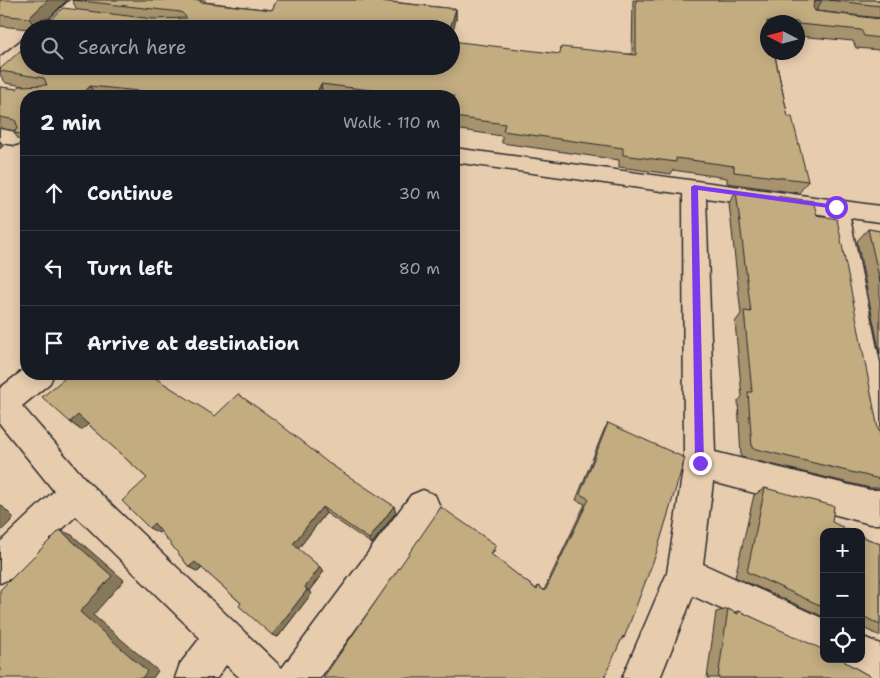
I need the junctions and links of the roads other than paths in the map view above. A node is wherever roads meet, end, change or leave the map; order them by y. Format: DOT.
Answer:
graph roads {
  1 [pos="80,0"];
  2 [pos="57,20"];
  3 [pos="20,50"];
  4 [pos="0,66"];
  5 [pos="460,155"];
  6 [pos="694,187"];
  7 [pos="836,207"];
  8 [pos="880,214"];
  9 [pos="32,380"];
  10 [pos="1,403"];
  11 [pos="880,437"];
  12 [pos="700,463"];
  13 [pos="76,494"];
  14 [pos="423,507"];
  15 [pos="880,507"];
  16 [pos="0,566"];
  17 [pos="684,574"];
  18 [pos="820,636"];
  19 [pos="223,638"];
  20 [pos="865,657"];
  21 [pos="880,664"];
  22 [pos="194,678"];
  23 [pos="267,678"];
  24 [pos="297,678"];
  25 [pos="641,678"];
  1 -- 2 [label="street"];
  3 -- 4 [label="street"];
  5 -- 6 [label="street"];
  6 -- 7 [label="street"];
  6 -- 12 [label="street"];
  7 -- 8 [label="street"];
  7 -- 11 [label="street"];
  9 -- 10 [label="street"];
  10 -- 13 [label="street"];
  12 -- 15 [label="street"];
  12 -- 17 [label="street"];
  13 -- 16 [label="street"];
  13 -- 19 [label="street"];
  14 -- 24 [label="street"];
  17 -- 18 [label="street"];
  17 -- 25 [label="street"];
  19 -- 22 [label="street"];
  19 -- 23 [label="street"];
  20 -- 21 [label="street"];
}
